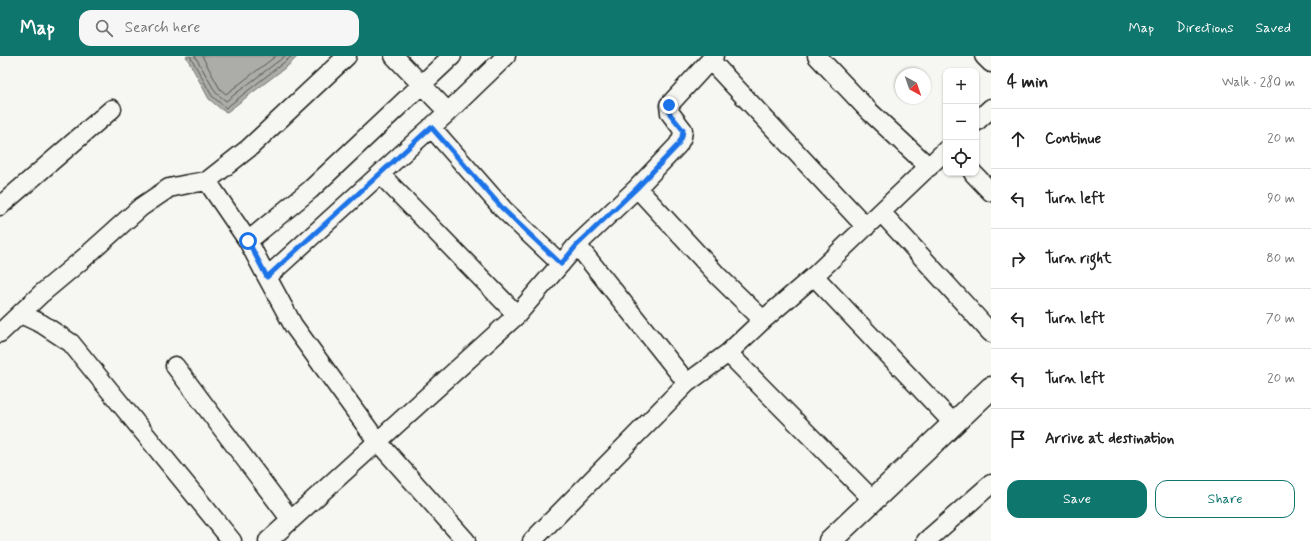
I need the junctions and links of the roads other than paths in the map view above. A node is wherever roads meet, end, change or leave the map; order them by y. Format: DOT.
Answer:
graph roads {
  1 [pos="347,56"];
  2 [pos="394,56"];
  3 [pos="452,56"];
  4 [pos="506,56"];
  5 [pos="817,56"];
  6 [pos="984,56"];
  7 [pos="712,58"];
  8 [pos="991,63"];
  9 [pos="422,85"];
  10 [pos="991,108"];
  11 [pos="112,109"];
  12 [pos="448,112"];
  13 [pos="979,119"];
  14 [pos="431,127"];
  15 [pos="943,153"];
  16 [pos="929,167"];
  17 [pos="380,174"];
  18 [pos="976,176"];
  19 [pos="207,181"];
  20 [pos="637,188"];
  21 [pos="991,192"];
  22 [pos="0,206"];
  23 [pos="881,212"];
  24 [pos="866,227"];
  25 [pos="248,241"];
  26 [pos="577,245"];
  27 [pos="561,264"];
  28 [pos="814,276"];
  29 [pos="267,277"];
  30 [pos="21,314"];
  31 [pos="517,315"];
  32 [pos="763,320"];
  33 [pos="0,333"];
  34 [pos="991,333"];
  35 [pos="728,353"];
  36 [pos="175,366"];
  37 [pos="687,383"];
  38 [pos="991,388"];
  39 [pos="954,424"];
  40 [pos="377,441"];
  41 [pos="991,484"];
  42 [pos="874,500"];
  43 [pos="291,520"];
  44 [pos="232,541"];
  45 [pos="268,541"];
  46 [pos="466,541"];
  47 [pos="532,541"];
  48 [pos="830,541"];
  49 [pos="926,541"];
  1 -- 19 [label="street"];
  2 -- 9 [label="street"];
  3 -- 9 [label="street"];
  4 -- 12 [label="street"];
  5 -- 16 [label="street"];
  6 -- 8 [label="street"];
  7 -- 20 [label="street"];
  7 -- 24 [label="street"];
  9 -- 12 [label="street"];
  9 -- 25 [label="street"];
  10 -- 13 [label="street"];
  11 -- 22 [label="street"];
  12 -- 14 [label="street"];
  14 -- 17 [label="street"];
  14 -- 27 [label="street"];
  15 -- 16 [label="street"];
  16 -- 23 [label="street"];
  17 -- 29 [label="street"];
  17 -- 31 [label="street"];
  18 -- 21 [label="street"];
  19 -- 25 [label="street"];
  19 -- 30 [label="street"];
  20 -- 26 [label="street"];
  20 -- 32 [label="street"];
  23 -- 24 [label="street"];
  23 -- 34 [label="street"];
  24 -- 28 [label="street"];
  25 -- 29 [label="street"];
  26 -- 27 [label="street"];
  26 -- 37 [label="street"];
  27 -- 31 [label="street"];
  28 -- 32 [label="street"];
  28 -- 39 [label="street"];
  29 -- 40 [label="street"];
  30 -- 33 [label="street"];
  30 -- 44 [label="street"];
  31 -- 40 [label="street"];
  32 -- 35 [label="street"];
  35 -- 37 [label="street"];
  35 -- 42 [label="street"];
  36 -- 43 [label="street"];
  37 -- 47 [label="street"];
  38 -- 39 [label="street"];
  39 -- 42 [label="street"];
  40 -- 43 [label="street"];
  40 -- 46 [label="street"];
  41 -- 49 [label="street"];
  42 -- 48 [label="street"];
  43 -- 45 [label="street"];
}
